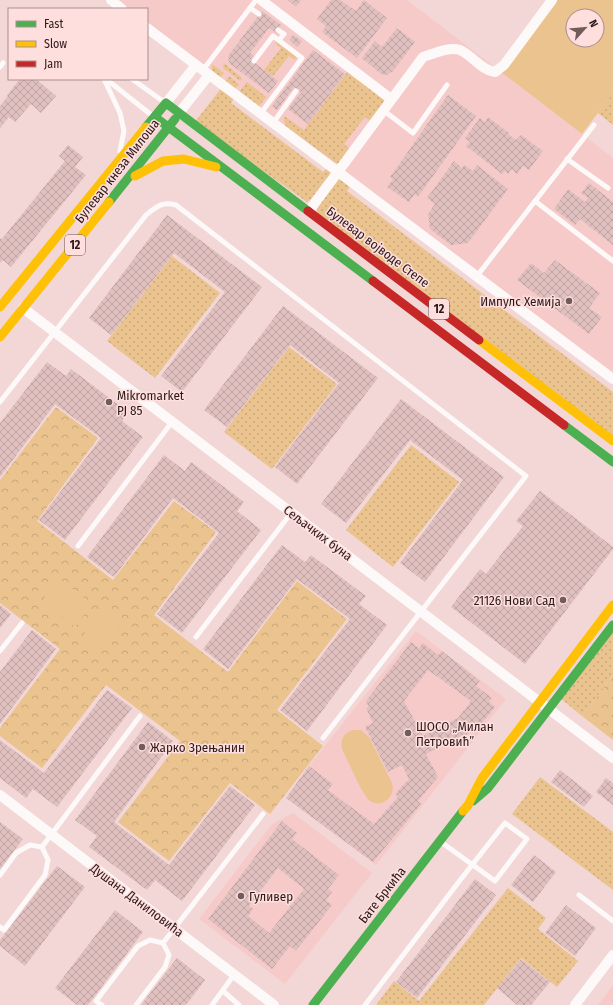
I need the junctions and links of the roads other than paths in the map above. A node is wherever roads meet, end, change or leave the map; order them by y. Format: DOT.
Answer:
graph roads {
  1 [pos="110,0"];
  2 [pos="256,0"];
  3 [pos="261,0"];
  4 [pos="552,0"];
  5 [pos="121,8"];
  6 [pos="250,8"];
  7 [pos="259,14"];
  8 [pos="148,29"];
  9 [pos="278,30"];
  10 [pos="279,40"];
  11 [pos="254,61"];
  12 [pos="203,70"];
  13 [pos="105,80"];
  14 [pos="106,80"];
  15 [pos="133,80"];
  16 [pos="447,85"];
  17 [pos="296,91"];
  18 [pos="391,99"];
  19 [pos="166,103"];
  20 [pos="383,110"];
  21 [pos="179,113"];
  22 [pos="260,113"];
  23 [pos="155,117"];
  24 [pos="273,122"];
  25 [pos="594,125"];
  26 [pos="168,128"];
  27 [pos="567,159"];
  28 [pos="222,168"];
  29 [pos="112,169"];
  30 [pos="337,171"];
  31 [pos="126,181"];
  32 [pos="608,188"];
  33 [pos="535,201"];
  34 [pos="309,211"];
  35 [pos="613,260"];
  36 [pos="477,276"];
  37 [pos="4,295"];
  38 [pos="0,308"];
  39 [pos="23,308"];
  40 [pos="54,332"];
  41 [pos="0,337"];
  42 [pos="613,379"];
  43 [pos="0,402"];
  44 [pos="172,422"];
  45 [pos="613,441"];
  46 [pos="613,462"];
  47 [pos="290,512"];
  48 [pos="78,546"];
  49 [pos="613,605"];
  50 [pos="421,612"];
  51 [pos="22,623"];
  52 [pos="613,625"];
  53 [pos="196,637"];
  54 [pos="0,652"];
  55 [pos="540,702"];
  56 [pos="548,709"];
  57 [pos="140,716"];
  58 [pos="323,738"];
  59 [pos="613,758"];
  60 [pos="0,795"];
  61 [pos="468,805"];
  62 [pos="264,814"];
  63 [pos="51,834"];
  64 [pos="440,842"];
  65 [pos="42,847"];
  66 [pos="472,865"];
  67 [pos="0,875"];
  68 [pos="579,895"];
  69 [pos="613,922"];
  70 [pos="0,927"];
  71 [pos="175,929"];
  72 [pos="163,943"];
  73 [pos="613,955"];
  74 [pos="234,975"];
  75 [pos="223,991"];
  76 [pos="315,1004"];
  77 [pos="102,1005"];
  78 [pos="136,1005"];
  79 [pos="212,1005"];
  80 [pos="239,1005"];
  81 [pos="274,1005"];
  82 [pos="365,1005"];
  83 [pos="575,1005"];
  1 -- 5 [label="street"];
  2 -- 6 [label="lane"];
  3 -- 18 [label="street"];
  4 -- 18 [label="street"];
  6 -- 7 [label="lane"];
  6 -- 12 [label="lane"];
  8 -- 12 [label="street"];
  9 -- 10 [label="lane"];
  10 -- 11 [label="lane"];
  10 -- 22 [label="lane"];
  12 -- 19 [label="street"];
  12 -- 21 [label="street"];
  12 -- 22 [label="street"];
  13 -- 29 [label="lane"];
  14 -- 23 [label="lane"];
  15 -- 19 [label="lane"];
  16 -- 20 [label="lane"];
  17 -- 24 [label="lane"];
  18 -- 20 [label="street"];
  19 -- 21 [label="main road, Булевар војводе Степе / 12"];
  19 -- 23 [label="main road, Булевар кнеза Милоша / 12"];
  20 -- 30 [label="street"];
  21 -- 26 [label="main road, Булевар кнеза Милоша"];
  21 -- 34 [label="main road, Булевар војводе Степе / 12"];
  22 -- 24 [label="street"];
  23 -- 26 [label="main road"];
  23 -- 29 [label="main road, Булевар кнеза Милоша / 12"];
  24 -- 30 [label="street"];
  25 -- 27 [label="lane"];
  26 -- 28 [label="main road"];
  26 -- 31 [label="main road, Булевар кнеза Милоша"];
  27 -- 32 [label="lane"];
  27 -- 33 [label="lane"];
  28 -- 31 [label="main road, 12"];
  28 -- 46 [label="main road, 12"];
  29 -- 37 [label="main road, Булевар кнеза Милоша / 12"];
  30 -- 34 [label="street"];
  30 -- 36 [label="street"];
  31 -- 39 [label="main road, Булевар кнеза Милоша / 12"];
  33 -- 35 [label="lane"];
  33 -- 36 [label="lane"];
  34 -- 45 [label="main road, Булевар војводе Степе / 12"];
  36 -- 42 [label="street"];
  37 -- 38 [label="main road, Булевар кнеза Милоша / 12"];
  39 -- 40 [label="street, Сељачких буна"];
  39 -- 41 [label="main road, Булевар кнеза Милоша / 12"];
  40 -- 43 [label="lane"];
  40 -- 44 [label="street, Сељачких буна"];
  40 -- 50 [label="lane"];
  44 -- 47 [label="street, Сељачких буна"];
  44 -- 48 [label="lane"];
  47 -- 50 [label="street, Сељачких буна"];
  47 -- 53 [label="lane"];
  49 -- 55 [label="main road, Бате Бркића"];
  50 -- 55 [label="street, Сељачких буна"];
  50 -- 58 [label="lane"];
  51 -- 54 [label="lane"];
  52 -- 56 [label="main road, Бате Бркића"];
  55 -- 56 [label="street, Сељачких буна"];
  55 -- 61 [label="main road, Бате Бркића"];
  56 -- 59 [label="street, Сељачких буна"];
  56 -- 61 [label="main road, Бате Бркића"];
  57 -- 63 [label="lane"];
  60 -- 63 [label="street, Душана Даниловића"];
  61 -- 64 [label="main road, Бате Бркића"];
  62 -- 71 [label="lane"];
  63 -- 65 [label="lane"];
  63 -- 71 [label="street, Душана Даниловића"];
  64 -- 66 [label="lane"];
  64 -- 76 [label="main road, Бате Бркића"];
  65 -- 67 [label="lane"];
  65 -- 70 [label="lane"];
  66 -- 66 [label="lane"];
  66 -- 82 [label="lane"];
  68 -- 69 [label="lane"];
  71 -- 72 [label="lane"];
  71 -- 74 [label="street, Душана Даниловића"];
  72 -- 77 [label="lane"];
  72 -- 78 [label="lane"];
  73 -- 83 [label="street"];
  74 -- 75 [label="lane"];
  74 -- 81 [label="street, Душана Даниловића"];
  75 -- 79 [label="lane"];
  75 -- 80 [label="lane"];
}
